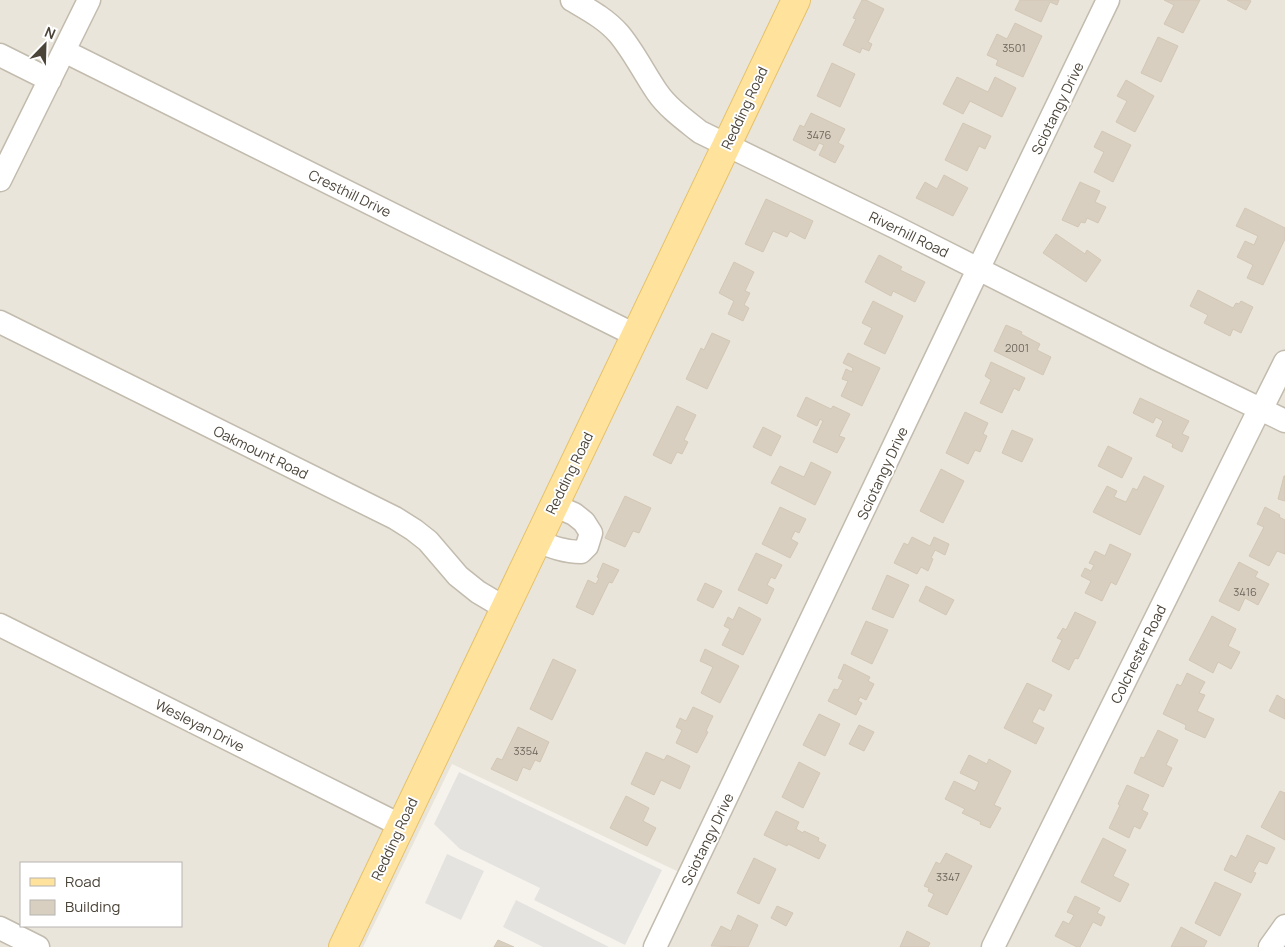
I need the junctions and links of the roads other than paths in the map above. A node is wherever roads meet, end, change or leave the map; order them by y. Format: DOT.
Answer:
graph roads {
  1 [pos="90,0"];
  2 [pos="572,0"];
  3 [pos="796,0"];
  4 [pos="1108,0"];
  5 [pos="64,51"];
  6 [pos="0,55"];
  7 [pos="50,80"];
  8 [pos="727,145"];
  9 [pos="0,180"];
  10 [pos="978,269"];
  11 [pos="0,322"];
  12 [pos="636,335"];
  13 [pos="1285,362"];
  14 [pos="1261,409"];
  15 [pos="1285,421"];
  16 [pos="553,505"];
  17 [pos="537,541"];
  18 [pos="505,608"];
  19 [pos="0,625"];
  20 [pos="400,825"];
  21 [pos="1285,926"];
  22 [pos="0,928"];
  23 [pos="38,947"];
  24 [pos="342,947"];
  25 [pos="656,947"];
  26 [pos="993,947"];
  27 [pos="1270,947"];
  1 -- 5 [label="street"];
  2 -- 8 [label="street, Riverhill Road"];
  3 -- 8 [label="main road, Redding Road"];
  4 -- 10 [label="street, Sciotangy Drive"];
  5 -- 7 [label="street"];
  5 -- 12 [label="street, Cresthill Drive"];
  6 -- 7 [label="street"];
  7 -- 9 [label="street"];
  8 -- 10 [label="street, Riverhill Road"];
  8 -- 12 [label="main road, Redding Road"];
  10 -- 14 [label="street, Riverhill Road"];
  10 -- 25 [label="street, Sciotangy Drive"];
  11 -- 18 [label="street, Oakmount Road"];
  12 -- 16 [label="main road, Redding Road"];
  13 -- 14 [label="street, Colchester Road"];
  14 -- 15 [label="street, Riverhill Road"];
  14 -- 26 [label="street, Colchester Road"];
  16 -- 17 [label="main road, Redding Road"];
  16 -- 17 [label="street"];
  17 -- 18 [label="main road, Redding Road"];
  18 -- 20 [label="main road, Redding Road"];
  19 -- 20 [label="street, Wesleyan Drive"];
  20 -- 24 [label="main road, Redding Road"];
  21 -- 27 [label="street"];
  22 -- 23 [label="street"];
}
